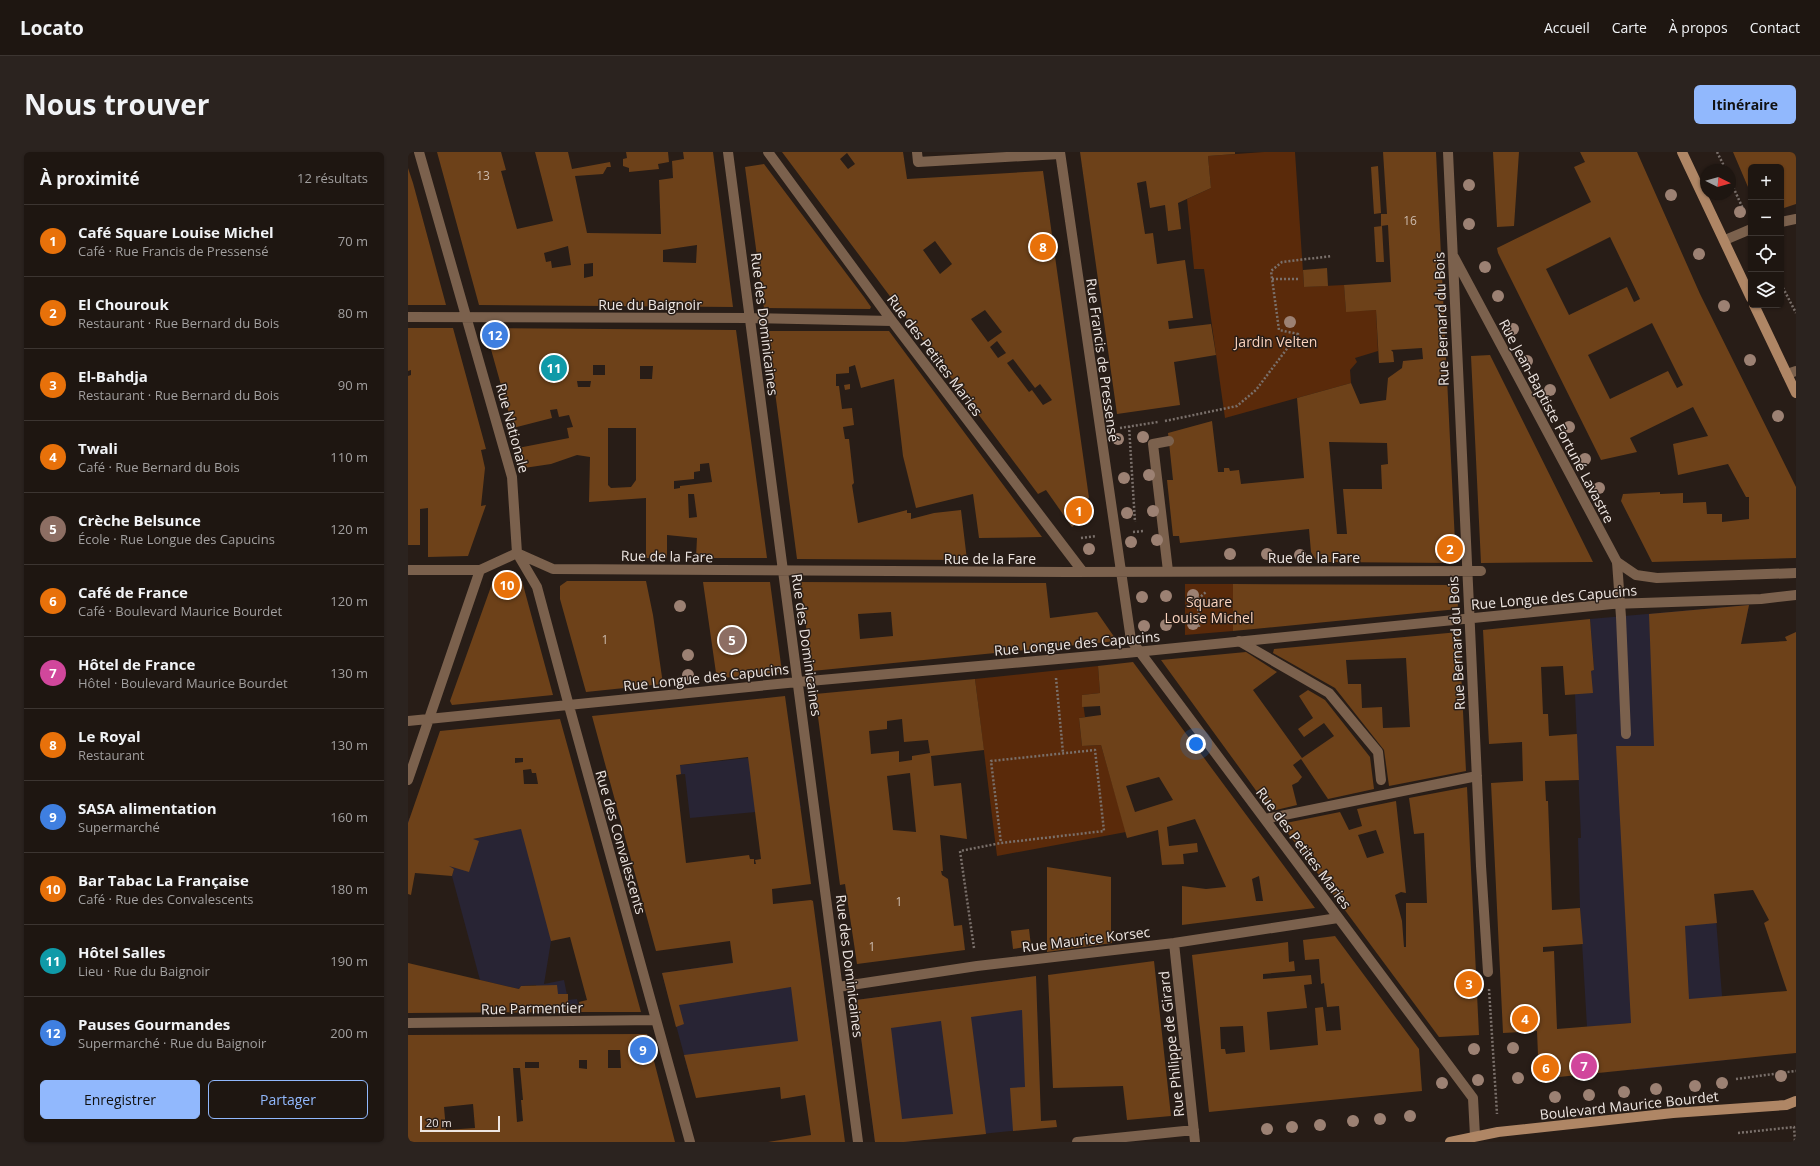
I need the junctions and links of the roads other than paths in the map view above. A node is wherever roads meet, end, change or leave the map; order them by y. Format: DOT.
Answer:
graph roads {
  1 [pos="419,152"];
  2 [pos="728,152"];
  3 [pos="768,152"];
  4 [pos="917,152"];
  5 [pos="1448,152"];
  6 [pos="1682,152"];
  7 [pos="1060,153"];
  8 [pos="1796,219"];
  9 [pos="1784,221"];
  10 [pos="1748,230"];
  11 [pos="1725,240"];
  12 [pos="1452,254"];
  13 [pos="1748,291"];
  14 [pos="1756,308"];
  15 [pos="408,317"];
  16 [pos="468,317"];
  17 [pos="750,318"];
  18 [pos="892,321"];
  19 [pos="1791,372"];
  20 [pos="1796,393"];
  21 [pos="1169,441"];
  22 [pos="517,553"];
  23 [pos="1617,562"];
  24 [pos="408,570"];
  25 [pos="480,570"];
  26 [pos="783,571"];
  27 [pos="1481,571"];
  28 [pos="1083,572"];
  29 [pos="1120,572"];
  30 [pos="1168,572"];
  31 [pos="1467,572"];
  32 [pos="1796,573"];
  33 [pos="1657,578"];
  34 [pos="1796,595"];
  35 [pos="1620,604"];
  36 [pos="1469,618"];
  37 [pos="1239,641"];
  38 [pos="1139,651"];
  39 [pos="798,682"];
  40 [pos="568,706"];
  41 [pos="430,718"];
  42 [pos="408,721"];
  43 [pos="1626,734"];
  44 [pos="1477,776"];
  45 [pos="408,780"];
  46 [pos="1381,780"];
  47 [pos="1265,819"];
  48 [pos="1338,918"];
  49 [pos="1174,942"];
  50 [pos="1488,972"];
  51 [pos="838,987"];
  52 [pos="656,1020"];
  53 [pos="408,1023"];
  54 [pos="1793,1105"];
  55 [pos="1194,1130"];
  56 [pos="1474,1139"];
  57 [pos="690,1142"];
  58 [pos="858,1142"];
  59 [pos="1077,1142"];
  60 [pos="1195,1142"];
  61 [pos="1450,1142"];
  1 -- 16 [label="street, Rue Nationale"];
  2 -- 17 [label="street, Rue des Dominicaines"];
  3 -- 18 [label="street, Rue des Petites Maries"];
  4 -- 7 [label="street"];
  5 -- 12 [label="street, Rue Bernard du Bois"];
  6 -- 11 [label="main road"];
  7 -- 29 [label="street, Rue Francis de Pressensé"];
  8 -- 9 [label="street"];
  10 -- 11 [label="street"];
  11 -- 13 [label="main road"];
  12 -- 23 [label="street, Rue Jean-Baptiste Fortuné Lavastre"];
  12 -- 31 [label="street, Rue Bernard du Bois"];
  14 -- 19 [label="main road"];
  15 -- 16 [label="street, Rue du Baignoir"];
  16 -- 17 [label="street, Rue du Baignoir"];
  16 -- 22 [label="street, Rue Nationale"];
  17 -- 18 [label="street, Rue du Baignoir"];
  17 -- 26 [label="street, Rue des Dominicaines"];
  18 -- 28 [label="street, Rue des Petites Maries"];
  19 -- 20 [label="main road"];
  21 -- 30 [label="street"];
  22 -- 25 [label="street"];
  22 -- 26 [label="street, Rue de la Fare"];
  22 -- 40 [label="street, Rue des Convalescents"];
  23 -- 33 [label="street, Rue Jean-Baptiste Fortuné Lavastre"];
  23 -- 35 [label="street"];
  24 -- 25 [label="street"];
  25 -- 41 [label="street"];
  26 -- 28 [label="street, Rue de la Fare"];
  26 -- 39 [label="street, Rue des Dominicaines"];
  27 -- 31 [label="street, Rue de la Fare"];
  28 -- 29 [label="street, Rue de la Fare"];
  29 -- 30 [label="street, Rue de la Fare"];
  29 -- 38 [label="street, Rue des Petites Maries"];
  30 -- 31 [label="street, Rue de la Fare"];
  31 -- 36 [label="street, Rue Bernard du Bois"];
  32 -- 33 [label="street, Rue Longue des Capucins"];
  34 -- 35 [label="street, Rue Longue des Capucins"];
  35 -- 36 [label="street, Rue Longue des Capucins"];
  35 -- 43 [label="street"];
  36 -- 37 [label="street, Rue Longue des Capucins"];
  36 -- 44 [label="street, Rue Bernard du Bois"];
  37 -- 38 [label="street, Rue Longue des Capucins"];
  37 -- 46 [label="street"];
  38 -- 39 [label="street, Rue Longue des Capucins"];
  38 -- 47 [label="street, Rue des Petites Maries"];
  39 -- 40 [label="street, Rue Longue des Capucins"];
  39 -- 51 [label="street, Rue des Dominicaines"];
  40 -- 41 [label="street, Rue Longue des Capucins"];
  40 -- 52 [label="street, Rue des Convalescents"];
  41 -- 42 [label="street, Rue Longue des Capucins"];
  41 -- 45 [label="street"];
  44 -- 47 [label="street"];
  44 -- 50 [label="street, Rue Bernard du Bois"];
  47 -- 48 [label="street, Rue des Petites Maries"];
  48 -- 49 [label="street, Rue Maurice Korsec"];
  48 -- 56 [label="street, Rue des Petites Maries"];
  49 -- 51 [label="street, Rue Maurice Korsec"];
  49 -- 55 [label="street, Rue Philippe de Girard"];
  51 -- 58 [label="street, Rue des Dominicaines"];
  52 -- 53 [label="street, Rue Parmentier"];
  52 -- 57 [label="street, Rue des Convalescents"];
  54 -- 56 [label="main road, Boulevard Maurice Bourdet"];
  55 -- 59 [label="street"];
  55 -- 60 [label="street, Rue Philippe de Girard"];
  56 -- 61 [label="main road, Boulevard Maurice Bourdet"];
}
